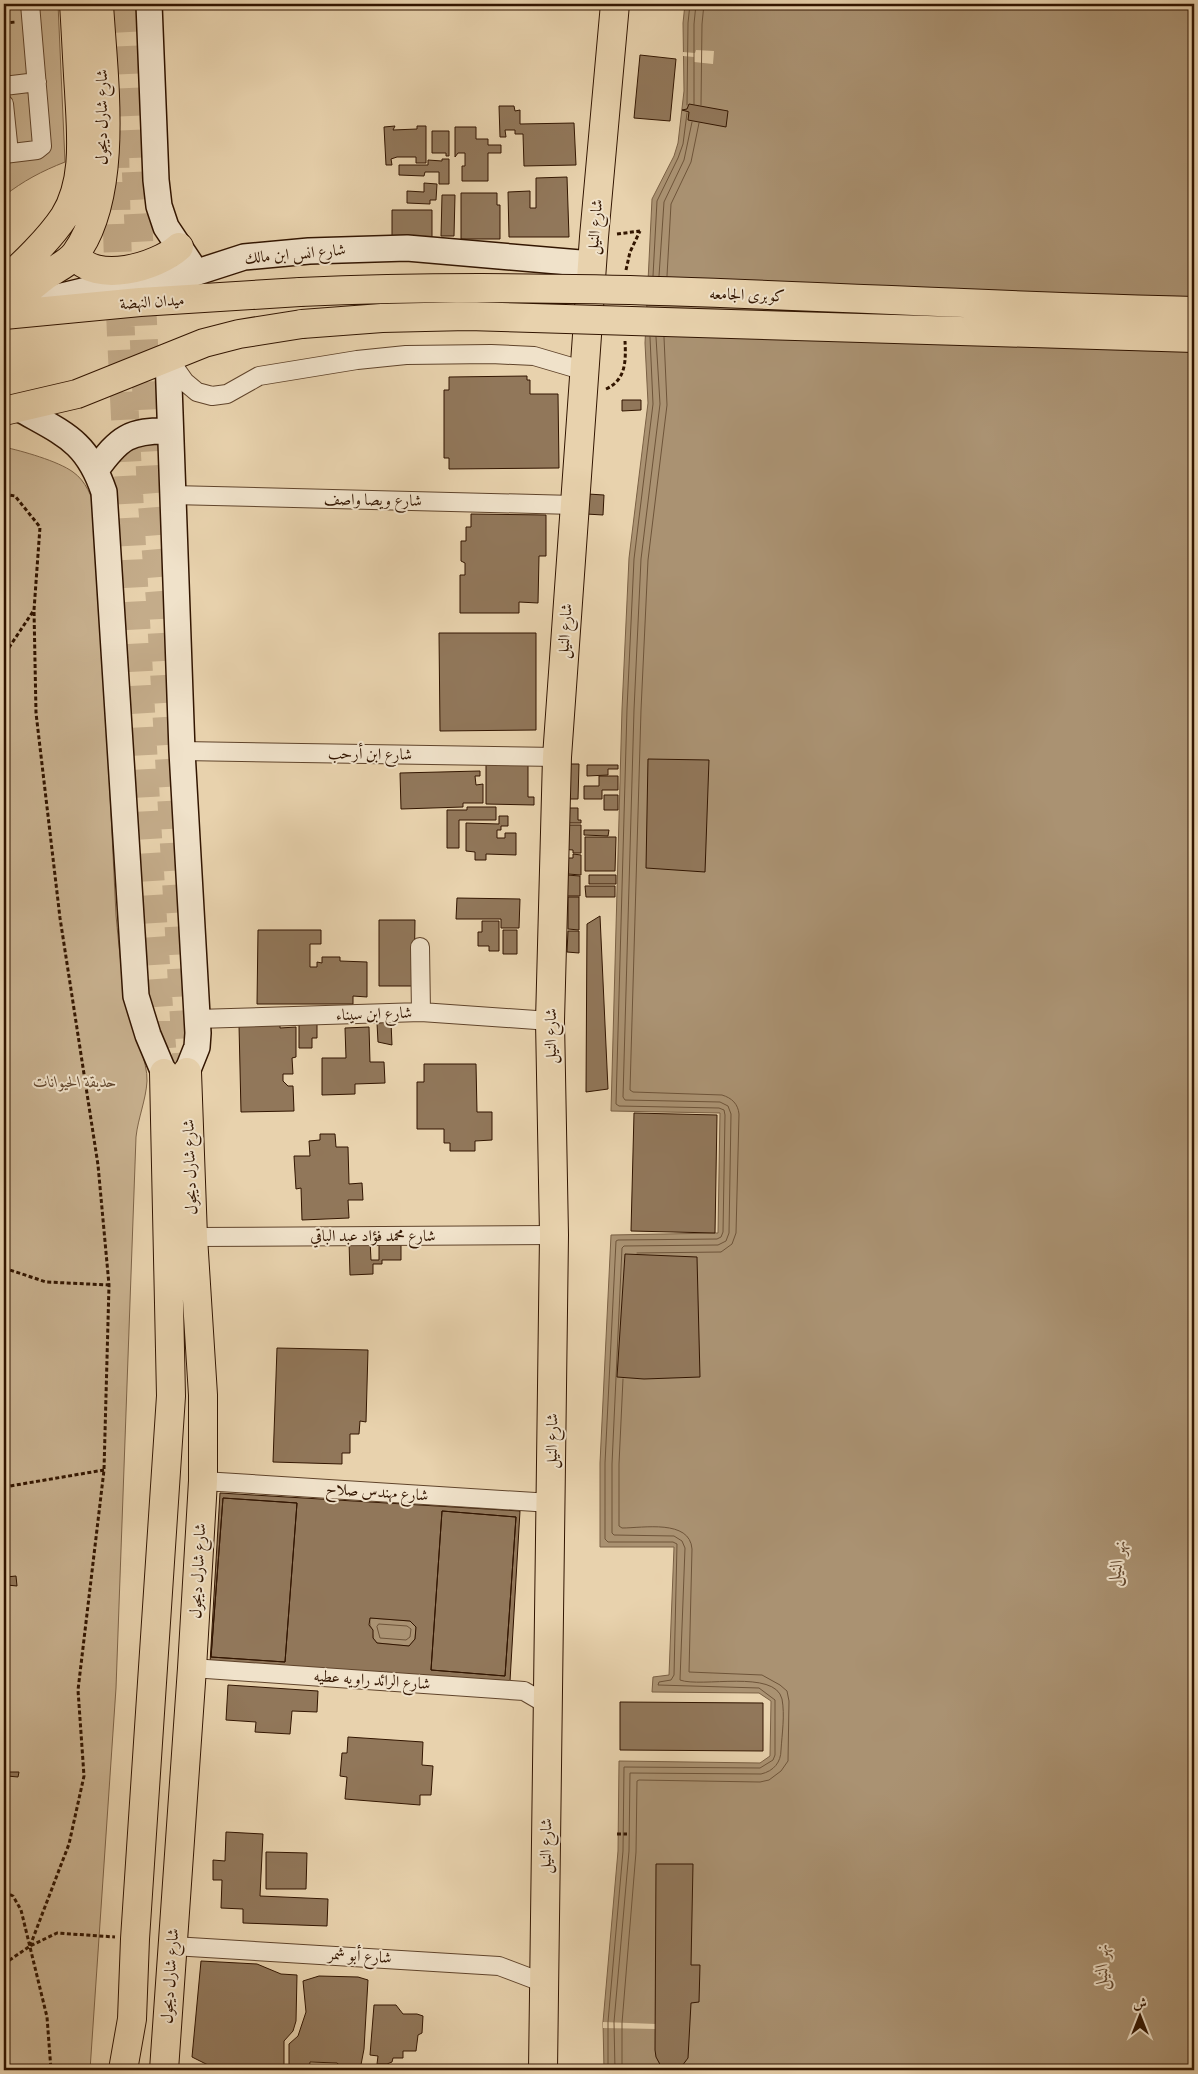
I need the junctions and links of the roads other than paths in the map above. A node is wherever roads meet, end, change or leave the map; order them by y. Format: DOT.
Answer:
graph roads {
  1 [pos="30,4"];
  2 [pos="74,4"];
  3 [pos="99,4"];
  4 [pos="149,4"];
  5 [pos="615,4"];
  6 [pos="37,82"];
  7 [pos="4,86"];
  8 [pos="4,104"];
  9 [pos="7,154"];
  10 [pos="179,247"];
  11 [pos="75,255"];
  12 [pos="592,264"];
  13 [pos="197,273"];
  14 [pos="4,281"];
  15 [pos="300,292"];
  16 [pos="4,309"];
  17 [pos="1194,311"];
  18 [pos="4,314"];
  19 [pos="1194,338"];
  20 [pos="168,357"];
  21 [pos="585,371"];
  22 [pos="12,410"];
  23 [pos="170,431"];
  24 [pos="96,470"];
  25 [pos="172,495"];
  26 [pos="574,505"];
  27 [pos="182,751"];
  28 [pos="557,757"];
  29 [pos="420,947"];
  30 [pos="421,1012"];
  31 [pos="197,1019"];
  32 [pos="550,1021"];
  33 [pos="176,1073"];
  34 [pos="554,1235"];
  35 [pos="193,1236"];
  36 [pos="203,1481"];
  37 [pos="551,1503"];
  38 [pos="192,1668"];
  39 [pos="548,1705"];
  40 [pos="173,1946"];
  41 [pos="544,1982"];
  42 [pos="123,2070"];
  43 [pos="164,2070"];
  44 [pos="543,2070"];
  1 -- 6 [label="street"];
  2 -- 14 [label="main road"];
  3 -- 11 [label="main road, شارع شارل ديجول"];
  4 -- 10 [label="street"];
  5 -- 12 [label="main road, شارع النيل"];
  6 -- 7 [label="street"];
  6 -- 9 [label="street"];
  8 -- 9 [label="street"];
  10 -- 11 [label="main road"];
  10 -- 13 [label="street"];
  11 -- 16 [label="main road, شارع شارل ديجول"];
  12 -- 13 [label="street, شارع انس ابن مالك"];
  12 -- 21 [label="main road, شارع النيل"];
  13 -- 18 [label="street, شارع انس ابن مالك"];
  15 -- 17 [label="main road, كوبرى الجامعه, bridge"];
  15 -- 18 [label="main road, ميدان النهضة"];
  19 -- 20 [label="main road, كوبرى الجامعه, bridge"];
  20 -- 21 [label="street"];
  20 -- 22 [label="main road"];
  20 -- 23 [label="street"];
  21 -- 26 [label="main road, شارع النيل"];
  22 -- 24 [label="street"];
  23 -- 24 [label="street"];
  23 -- 25 [label="street"];
  24 -- 33 [label="street"];
  25 -- 26 [label="street, شارع ويصا واصف"];
  25 -- 27 [label="street"];
  26 -- 28 [label="main road, شارع النيل"];
  27 -- 28 [label="street, شارع ابن أرحب"];
  27 -- 31 [label="street"];
  28 -- 32 [label="main road, شارع النيل"];
  29 -- 30 [label="street"];
  30 -- 31 [label="street, شارع ابن سيناء"];
  30 -- 32 [label="street, شارع ابن سيناء"];
  31 -- 33 [label="street"];
  32 -- 34 [label="main road, شارع النيل"];
  33 -- 35 [label="main road, شارع شارل ديجول"];
  33 -- 42 [label="main road, شارع شارل ديجول"];
  34 -- 35 [label="street, شارع محمد فؤاد عبد الباقي"];
  34 -- 37 [label="main road, شارع النيل"];
  35 -- 36 [label="main road, شارع شارل ديجول"];
  36 -- 37 [label="street, شارع مهندس صلاح"];
  36 -- 38 [label="main road, شارع شارل ديجول"];
  37 -- 39 [label="main road, شارع النيل"];
  38 -- 39 [label="street, شارع الرائد راويه عطيه"];
  38 -- 40 [label="main road, شارع شارل ديجول"];
  39 -- 41 [label="main road, شارع النيل"];
  40 -- 41 [label="street, شارع أبو شمر"];
  40 -- 43 [label="main road, شارع شارل ديجول"];
  41 -- 44 [label="main road, شارع النيل"];
}
